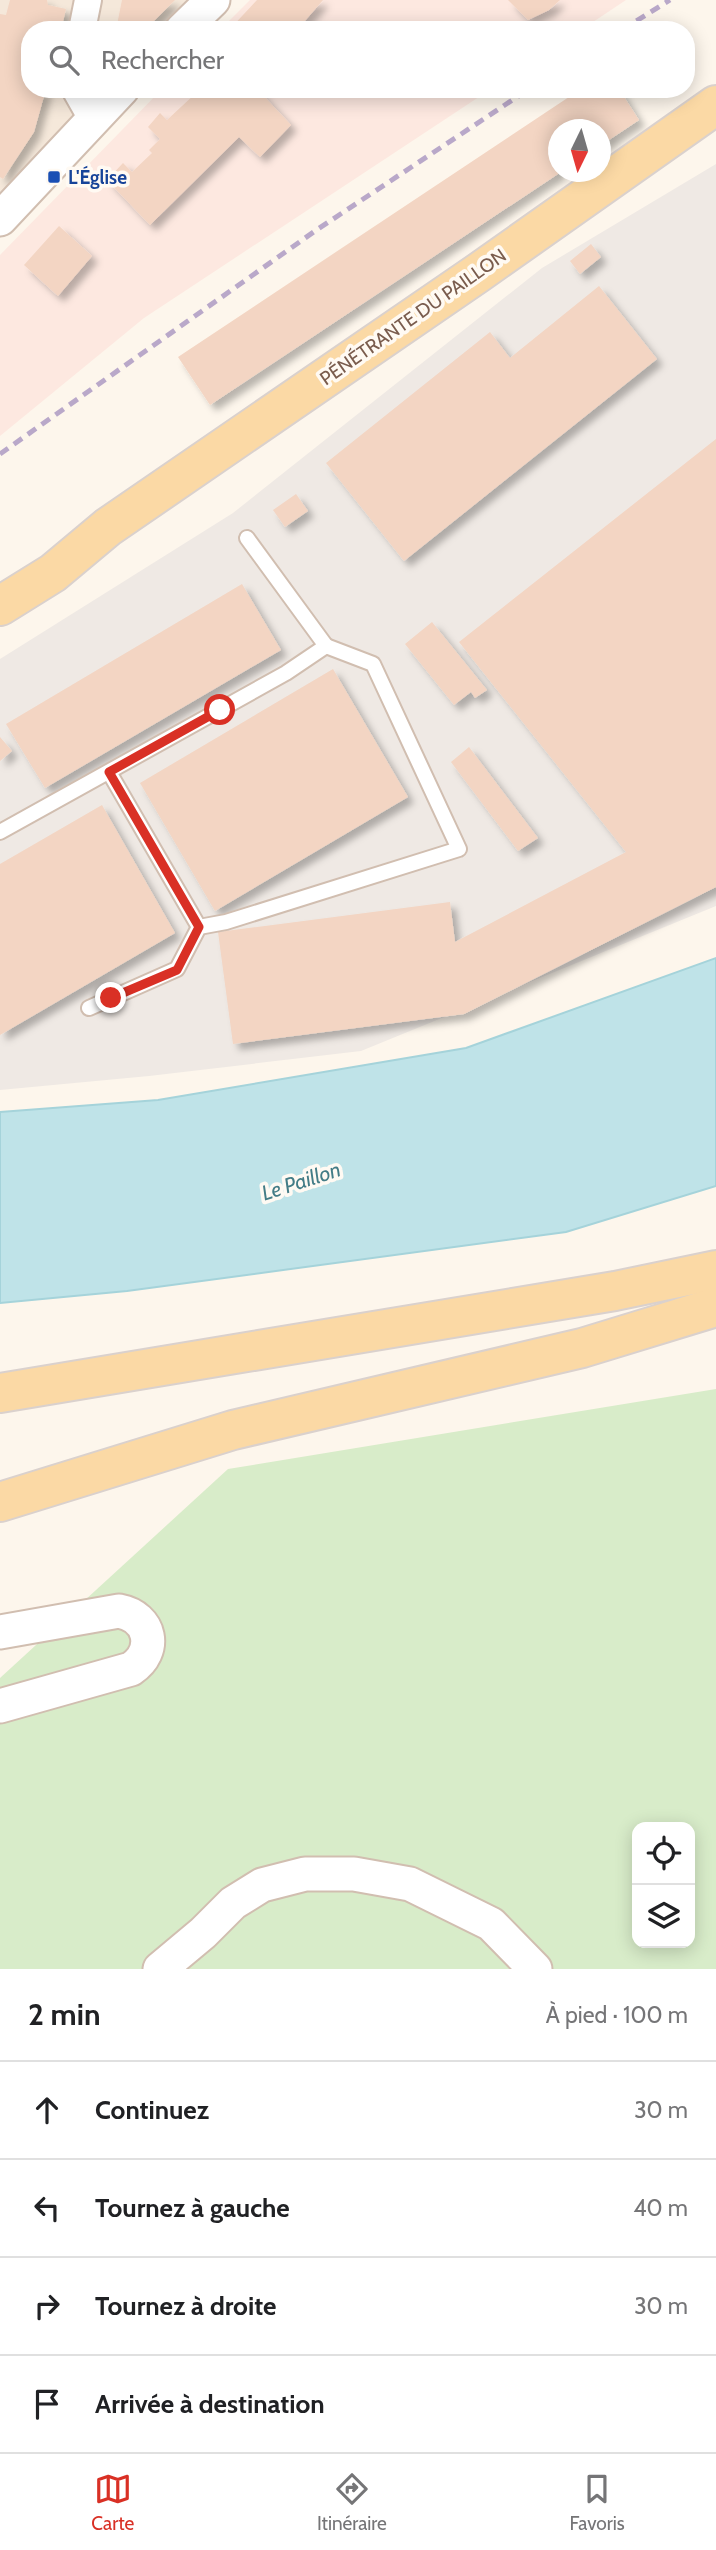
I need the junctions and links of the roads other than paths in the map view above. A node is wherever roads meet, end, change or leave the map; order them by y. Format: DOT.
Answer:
graph roads {
  1 [pos="88,0"];
  2 [pos="212,0"];
  3 [pos="84,21"];
  4 [pos="192,21"];
  5 [pos="80,98"];
  6 [pos="113,98"];
  7 [pos="716,105"];
  8 [pos="92,119"];
  9 [pos="0,219"];
  10 [pos="108,527"];
  11 [pos="247,538"];
  12 [pos="0,585"];
  13 [pos="0,606"];
  14 [pos="326,646"];
  15 [pos="109,772"];
  16 [pos="0,832"];
  17 [pos="199,927"];
  18 [pos="89,1008"];
  19 [pos="716,1270"];
  20 [pos="716,1307"];
  21 [pos="0,1393"];
  22 [pos="0,1502"];
  23 [pos="0,1632"];
  24 [pos="0,1706"];
  25 [pos="160,1969"];
  26 [pos="536,1969"];
  1 -- 3 [label="street"];
  2 -- 4 [label="street"];
  5 -- 8 [label="street"];
  6 -- 8 [label="street"];
  7 -- 10 [label="main road, PÉNÉTRANTE DU PAILLON"];
  8 -- 9 [label="street"];
  10 -- 12 [label="main road"];
  10 -- 13 [label="main road"];
  11 -- 14 [label="lane"];
  14 -- 15 [label="lane"];
  14 -- 17 [label="lane"];
  15 -- 16 [label="lane"];
  15 -- 17 [label="lane"];
  17 -- 18 [label="lane"];
  19 -- 21 [label="main road"];
  20 -- 22 [label="main road"];
  23 -- 24 [label="street"];
  25 -- 26 [label="street"];
}
